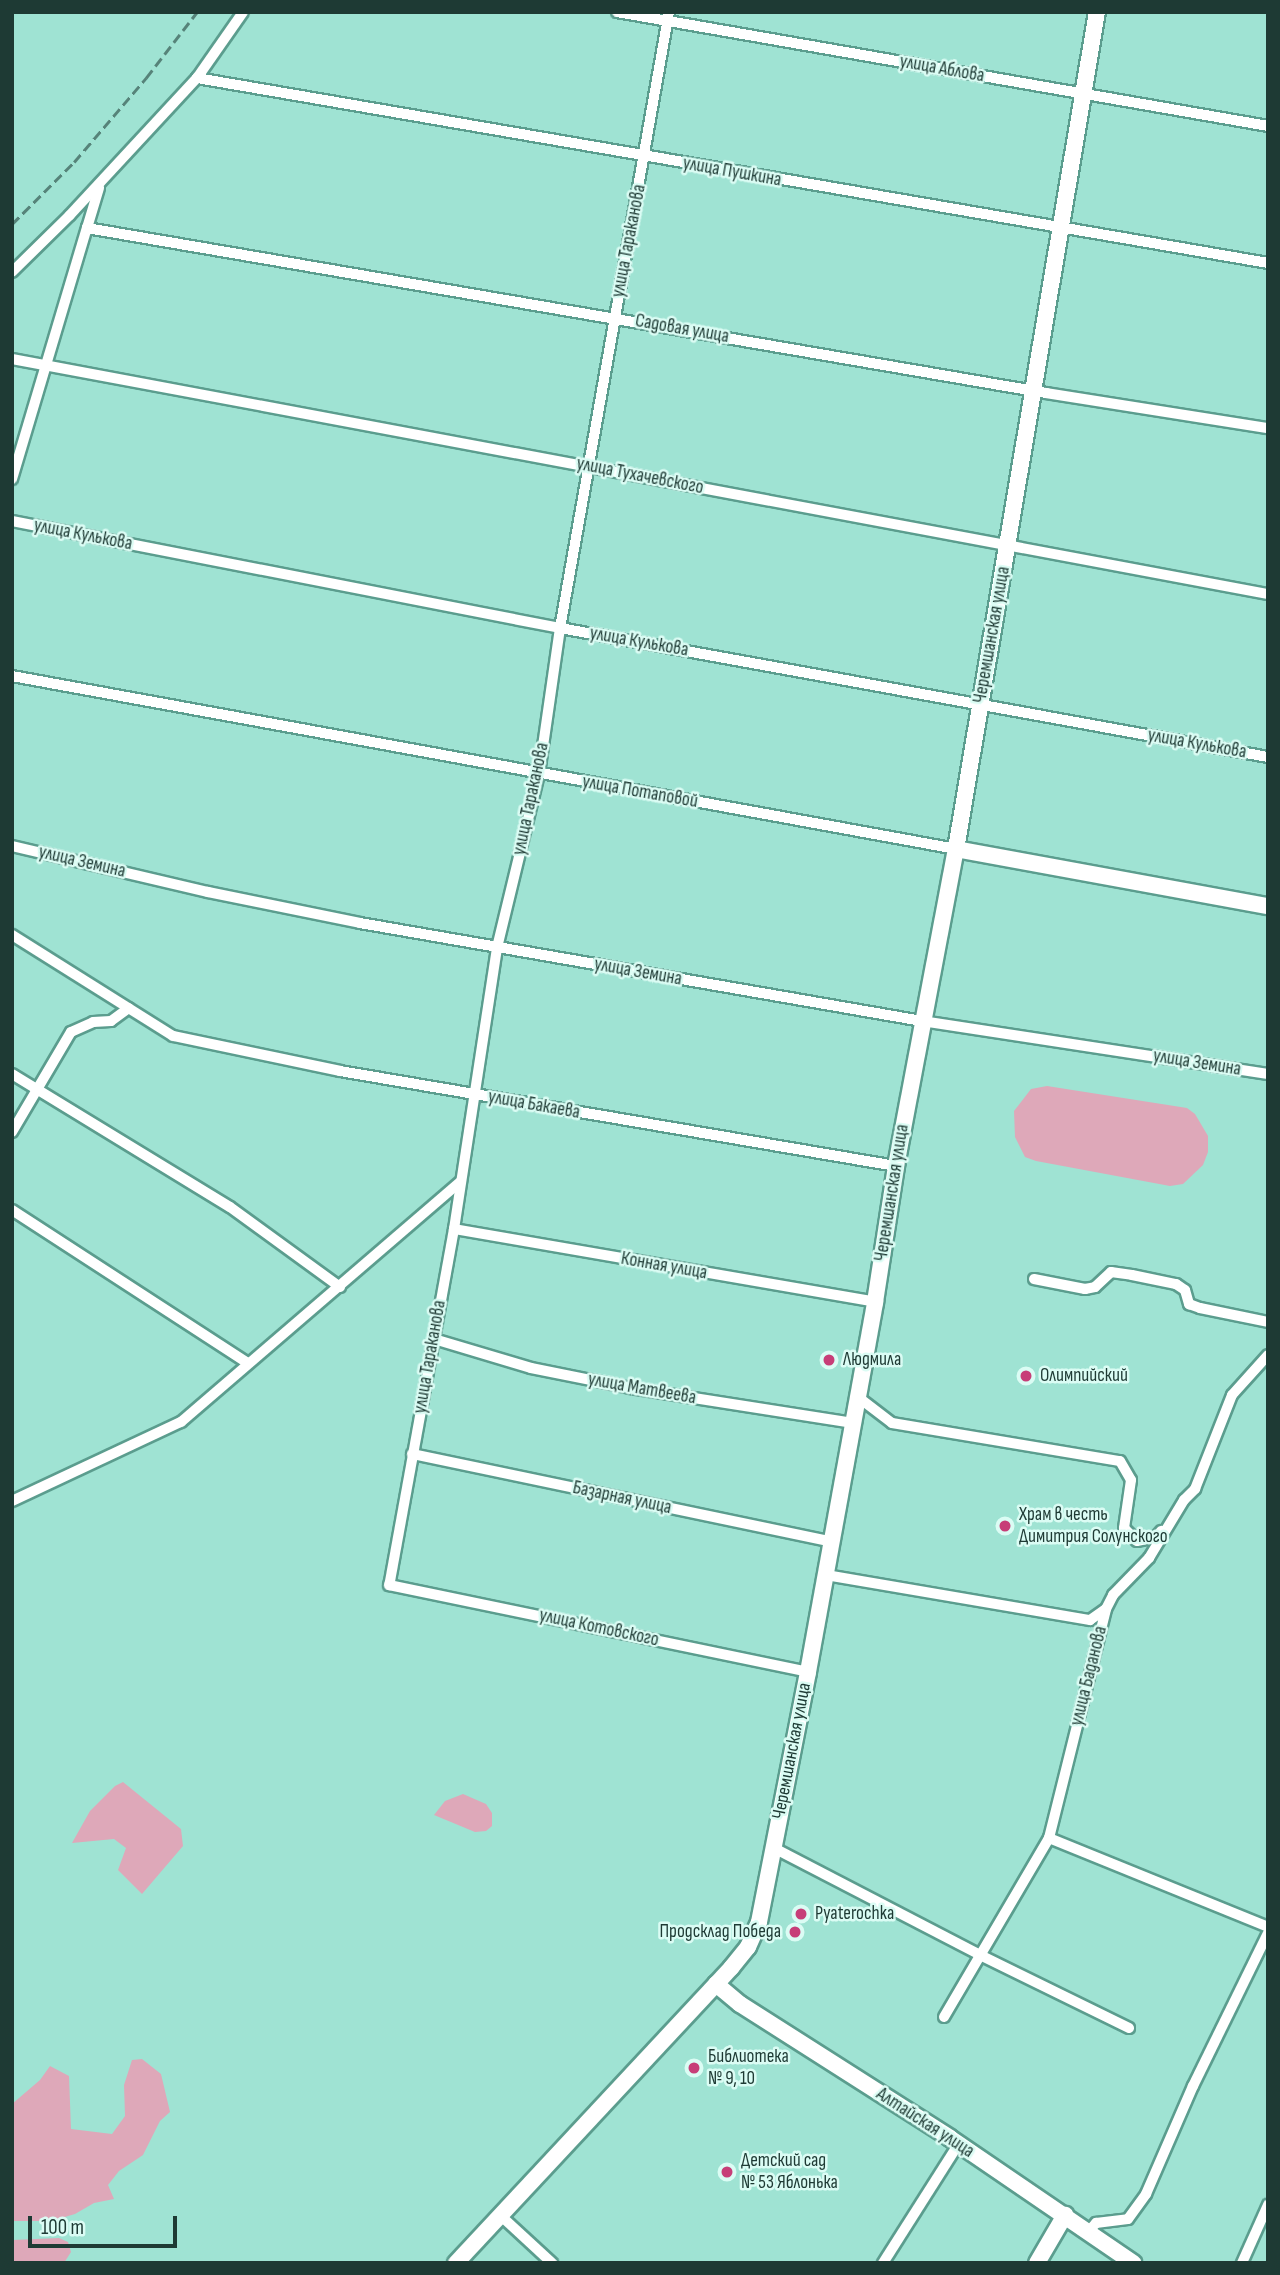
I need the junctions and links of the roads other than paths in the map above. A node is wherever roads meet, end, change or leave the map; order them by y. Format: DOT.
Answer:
graph roads {
  1 [pos="243,12"];
  2 [pos="617,12"];
  3 [pos="1097,12"];
  4 [pos="668,16"];
  5 [pos="197,78"];
  6 [pos="1083,94"];
  7 [pos="1268,126"];
  8 [pos="644,157"];
  9 [pos="104,178"];
  10 [pos="92,228"];
  11 [pos="1060,230"];
  12 [pos="1268,263"];
  13 [pos="12,272"];
  14 [pos="614,317"];
  15 [pos="12,359"];
  16 [pos="45,365"];
  17 [pos="1034,391"];
  18 [pos="1268,428"];
  19 [pos="589,466"];
  20 [pos="12,479"];
  21 [pos="12,521"];
  22 [pos="1007,547"];
  23 [pos="1268,594"];
  24 [pos="560,628"];
  25 [pos="12,676"];
  26 [pos="981,705"];
  27 [pos="1268,757"];
  28 [pos="539,774"];
  29 [pos="12,845"];
  30 [pos="956,849"];
  31 [pos="1268,906"];
  32 [pos="12,935"];
  33 [pos="497,948"];
  34 [pos="130,1009"];
  35 [pos="922,1021"];
  36 [pos="12,1074"];
  37 [pos="1268,1074"];
  38 [pos="37,1089"];
  39 [pos="473,1095"];
  40 [pos="12,1132"];
  41 [pos="896,1166"];
  42 [pos="460,1182"];
  43 [pos="12,1210"];
  44 [pos="454,1229"];
  45 [pos="1034,1279"];
  46 [pos="340,1287"];
  47 [pos="875,1302"];
  48 [pos="1268,1322"];
  49 [pos="433,1339"];
  50 [pos="1268,1355"];
  51 [pos="248,1363"];
  52 [pos="858,1397"];
  53 [pos="853,1423"];
  54 [pos="412,1454"];
  55 [pos="12,1500"];
  56 [pos="1168,1524"];
  57 [pos="831,1542"];
  58 [pos="826,1575"];
  59 [pos="389,1585"];
  60 [pos="1106,1609"];
  61 [pos="808,1672"];
  62 [pos="1049,1838"];
  63 [pos="774,1847"];
  64 [pos="1268,1927"];
  65 [pos="1268,1934"];
  66 [pos="980,1955"];
  67 [pos="716,1984"];
  68 [pos="944,2017"];
  69 [pos="1129,2028"];
  70 [pos="958,2145"];
  71 [pos="1268,2205"];
  72 [pos="500,2215"];
  73 [pos="1065,2215"];
  74 [pos="1089,2231"];
  75 [pos="456,2263"];
  76 [pos="552,2263"];
  77 [pos="883,2263"];
  78 [pos="1037,2263"];
  79 [pos="1133,2263"];
  80 [pos="1242,2263"];
  1 -- 5 [label="street"];
  2 -- 4 [label="street, улица Аблова"];
  3 -- 6 [label="main road, Черемшанская улица"];
  4 -- 6 [label="street, улица Аблова"];
  4 -- 8 [label="street, улица Тараканова"];
  5 -- 8 [label="street, улица Пушкина"];
  5 -- 9 [label="street"];
  6 -- 7 [label="street, улица Аблова"];
  6 -- 11 [label="main road, Черемшанская улица"];
  8 -- 11 [label="street, улица Пушкина"];
  8 -- 14 [label="street, улица Тараканова"];
  9 -- 10 [label="street"];
  9 -- 13 [label="street"];
  10 -- 14 [label="street, Садовая улица"];
  10 -- 16 [label="street"];
  11 -- 12 [label="street, улица Пушкина"];
  11 -- 17 [label="main road, Черемшанская улица"];
  14 -- 17 [label="street, Садовая улица"];
  14 -- 19 [label="street, улица Тараканова"];
  15 -- 16 [label="street, улица Тухачевского"];
  16 -- 19 [label="street, улица Тухачевского"];
  16 -- 20 [label="street"];
  17 -- 18 [label="street, Садовая улица"];
  17 -- 22 [label="main road, Черемшанская улица"];
  19 -- 22 [label="street, улица Тухачевского"];
  19 -- 24 [label="street, улица Тараканова"];
  21 -- 24 [label="street, улица Кулькова"];
  22 -- 23 [label="street, улица Тухачевского"];
  22 -- 26 [label="main road, Черемшанская улица"];
  24 -- 26 [label="street, улица Кулькова"];
  24 -- 28 [label="street, улица Тараканова"];
  25 -- 28 [label="street, улица Потаповой"];
  26 -- 27 [label="street, улица Кулькова"];
  26 -- 30 [label="main road, Черемшанская улица"];
  28 -- 30 [label="street, улица Потаповой"];
  28 -- 33 [label="street, улица Тараканова"];
  29 -- 33 [label="street, улица Земина"];
  30 -- 31 [label="main road, улица Потаповой"];
  30 -- 35 [label="main road, Черемшанская улица"];
  32 -- 34 [label="street"];
  33 -- 35 [label="street, улица Земина"];
  33 -- 39 [label="street, улица Тараканова"];
  34 -- 38 [label="street"];
  34 -- 39 [label="street, улица Бакаева"];
  35 -- 37 [label="street, улица Земина"];
  35 -- 41 [label="main road, Черемшанская улица"];
  36 -- 38 [label="street"];
  38 -- 40 [label="street"];
  38 -- 46 [label="street"];
  39 -- 41 [label="street, улица Бакаева"];
  39 -- 42 [label="street, улица Тараканова"];
  41 -- 47 [label="main road, Черемшанская улица"];
  42 -- 44 [label="street, улица Тараканова"];
  42 -- 46 [label="street"];
  43 -- 51 [label="street"];
  44 -- 47 [label="street, Конная улица"];
  44 -- 49 [label="street, улица Тараканова"];
  45 -- 48 [label="street"];
  46 -- 51 [label="street"];
  47 -- 52 [label="main road, Черемшанская улица"];
  49 -- 53 [label="street, улица Матвеева"];
  49 -- 54 [label="street, улица Тараканова"];
  50 -- 56 [label="street, улица Баданова"];
  51 -- 55 [label="street"];
  52 -- 53 [label="main road, Черемшанская улица"];
  52 -- 56 [label="street"];
  53 -- 57 [label="main road, Черемшанская улица"];
  54 -- 57 [label="street, Базарная улица"];
  54 -- 59 [label="street, улица Тараканова"];
  56 -- 60 [label="street, улица Баданова"];
  57 -- 58 [label="main road, Черемшанская улица"];
  58 -- 60 [label="street"];
  58 -- 61 [label="main road, Черемшанская улица"];
  59 -- 61 [label="street, улица Котовского"];
  60 -- 62 [label="street, улица Баданова"];
  61 -- 63 [label="main road, Черемшанская улица"];
  62 -- 64 [label="street"];
  62 -- 66 [label="street, улица Баданова"];
  63 -- 66 [label="street"];
  63 -- 67 [label="main road, Черемшанская улица"];
  65 -- 74 [label="street"];
  66 -- 68 [label="street, улица Баданова"];
  66 -- 69 [label="street"];
  67 -- 70 [label="main road, Алтайская улица"];
  67 -- 72 [label="main road, Черемшанская улица"];
  70 -- 73 [label="main road, Алтайская улица"];
  70 -- 77 [label="street"];
  71 -- 80 [label="street"];
  72 -- 75 [label="main road, Черемшанская улица"];
  72 -- 76 [label="street"];
  73 -- 74 [label="main road, Алтайская улица"];
  73 -- 78 [label="main road"];
  74 -- 79 [label="main road, Алтайская улица"];
}
